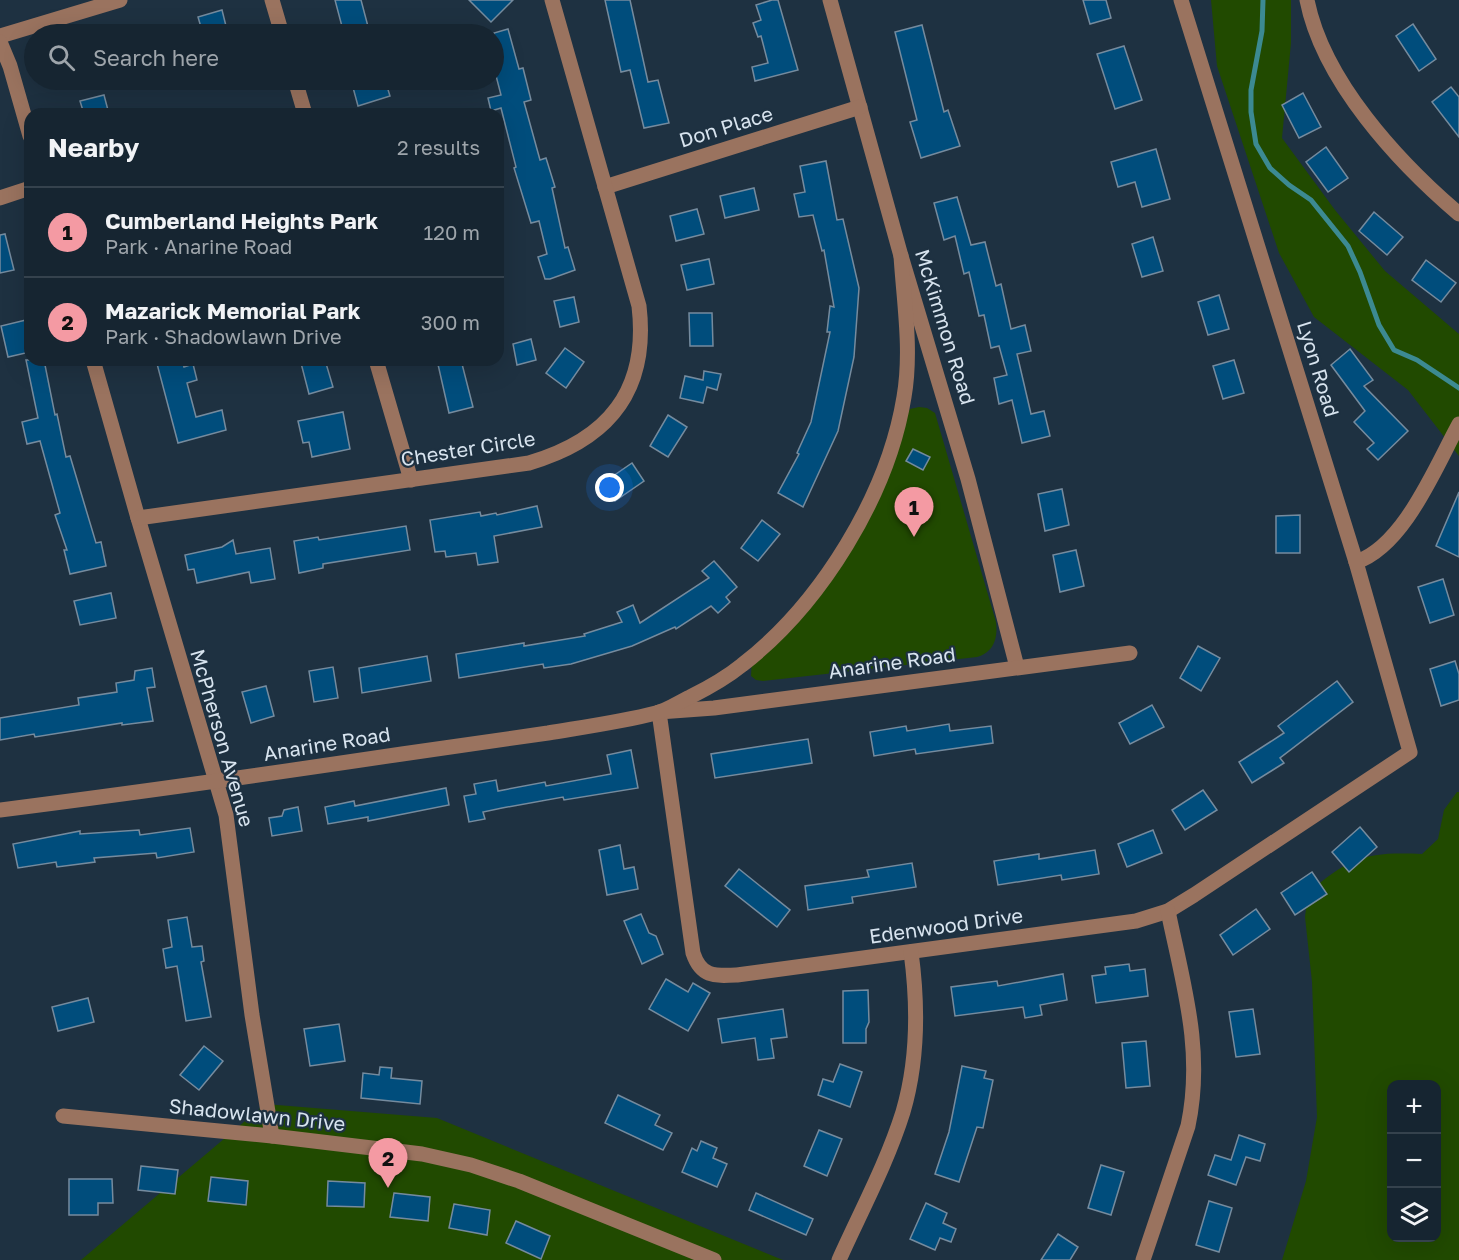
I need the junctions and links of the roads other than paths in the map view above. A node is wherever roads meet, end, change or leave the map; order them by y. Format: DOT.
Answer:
graph roads {
  1 [pos="120,0"];
  2 [pos="272,0"];
  3 [pos="552,0"];
  4 [pos="830,0"];
  5 [pos="1181,0"];
  6 [pos="1307,0"];
  7 [pos="40,24"];
  8 [pos="279,24"];
  9 [pos="24,29"];
  10 [pos="0,36"];
  11 [pos="0,42"];
  12 [pos="298,90"];
  13 [pos="860,107"];
  14 [pos="303,108"];
  15 [pos="24,115"];
  16 [pos="605,187"];
  17 [pos="24,190"];
  18 [pos="0,198"];
  19 [pos="1459,214"];
  20 [pos="901,256"];
  21 [pos="95,366"];
  22 [pos="378,366"];
  23 [pos="1459,424"];
  24 [pos="411,480"];
  25 [pos="138,518"];
  26 [pos="1356,562"];
  27 [pos="1130,652"];
  28 [pos="1017,667"];
  29 [pos="659,712"];
  30 [pos="1410,752"];
  31 [pos="216,782"];
  32 [pos="0,810"];
  33 [pos="1168,910"];
  34 [pos="911,952"];
  35 [pos="63,1116"];
  36 [pos="272,1136"];
  37 [pos="714,1260"];
  38 [pos="839,1260"];
  39 [pos="1143,1260"];
  1 -- 7 [label="street"];
  2 -- 8 [label="street"];
  3 -- 16 [label="street, Chester Circle"];
  4 -- 13 [label="street, McKimmon Road"];
  5 -- 26 [label="street, Lyon Road"];
  6 -- 19 [label="street"];
  9 -- 10 [label="street"];
  11 -- 15 [label="street"];
  12 -- 14 [label="street"];
  13 -- 16 [label="street, Don Place"];
  13 -- 20 [label="street, McKimmon Road"];
  16 -- 24 [label="street, Chester Circle"];
  17 -- 18 [label="street"];
  20 -- 28 [label="street, McKimmon Road"];
  20 -- 29 [label="street, Anarine Road"];
  21 -- 25 [label="street, McPherson Avenue"];
  22 -- 24 [label="street"];
  23 -- 26 [label="street"];
  24 -- 25 [label="street, Chester Circle"];
  25 -- 31 [label="street, McPherson Avenue"];
  26 -- 30 [label="street, Lyon Road"];
  27 -- 28 [label="street, Anarine Road"];
  28 -- 29 [label="street, Anarine Road"];
  29 -- 31 [label="street, Anarine Road"];
  29 -- 34 [label="street, Edenwood Drive"];
  30 -- 33 [label="street, Edenwood Drive"];
  31 -- 32 [label="street, Anarine Road"];
  31 -- 36 [label="street, McPherson Avenue"];
  33 -- 34 [label="street, Edenwood Drive"];
  33 -- 39 [label="street"];
  34 -- 38 [label="street"];
  35 -- 36 [label="street, Shadowlawn Drive"];
  36 -- 37 [label="street, Shadowlawn Drive"];
}
